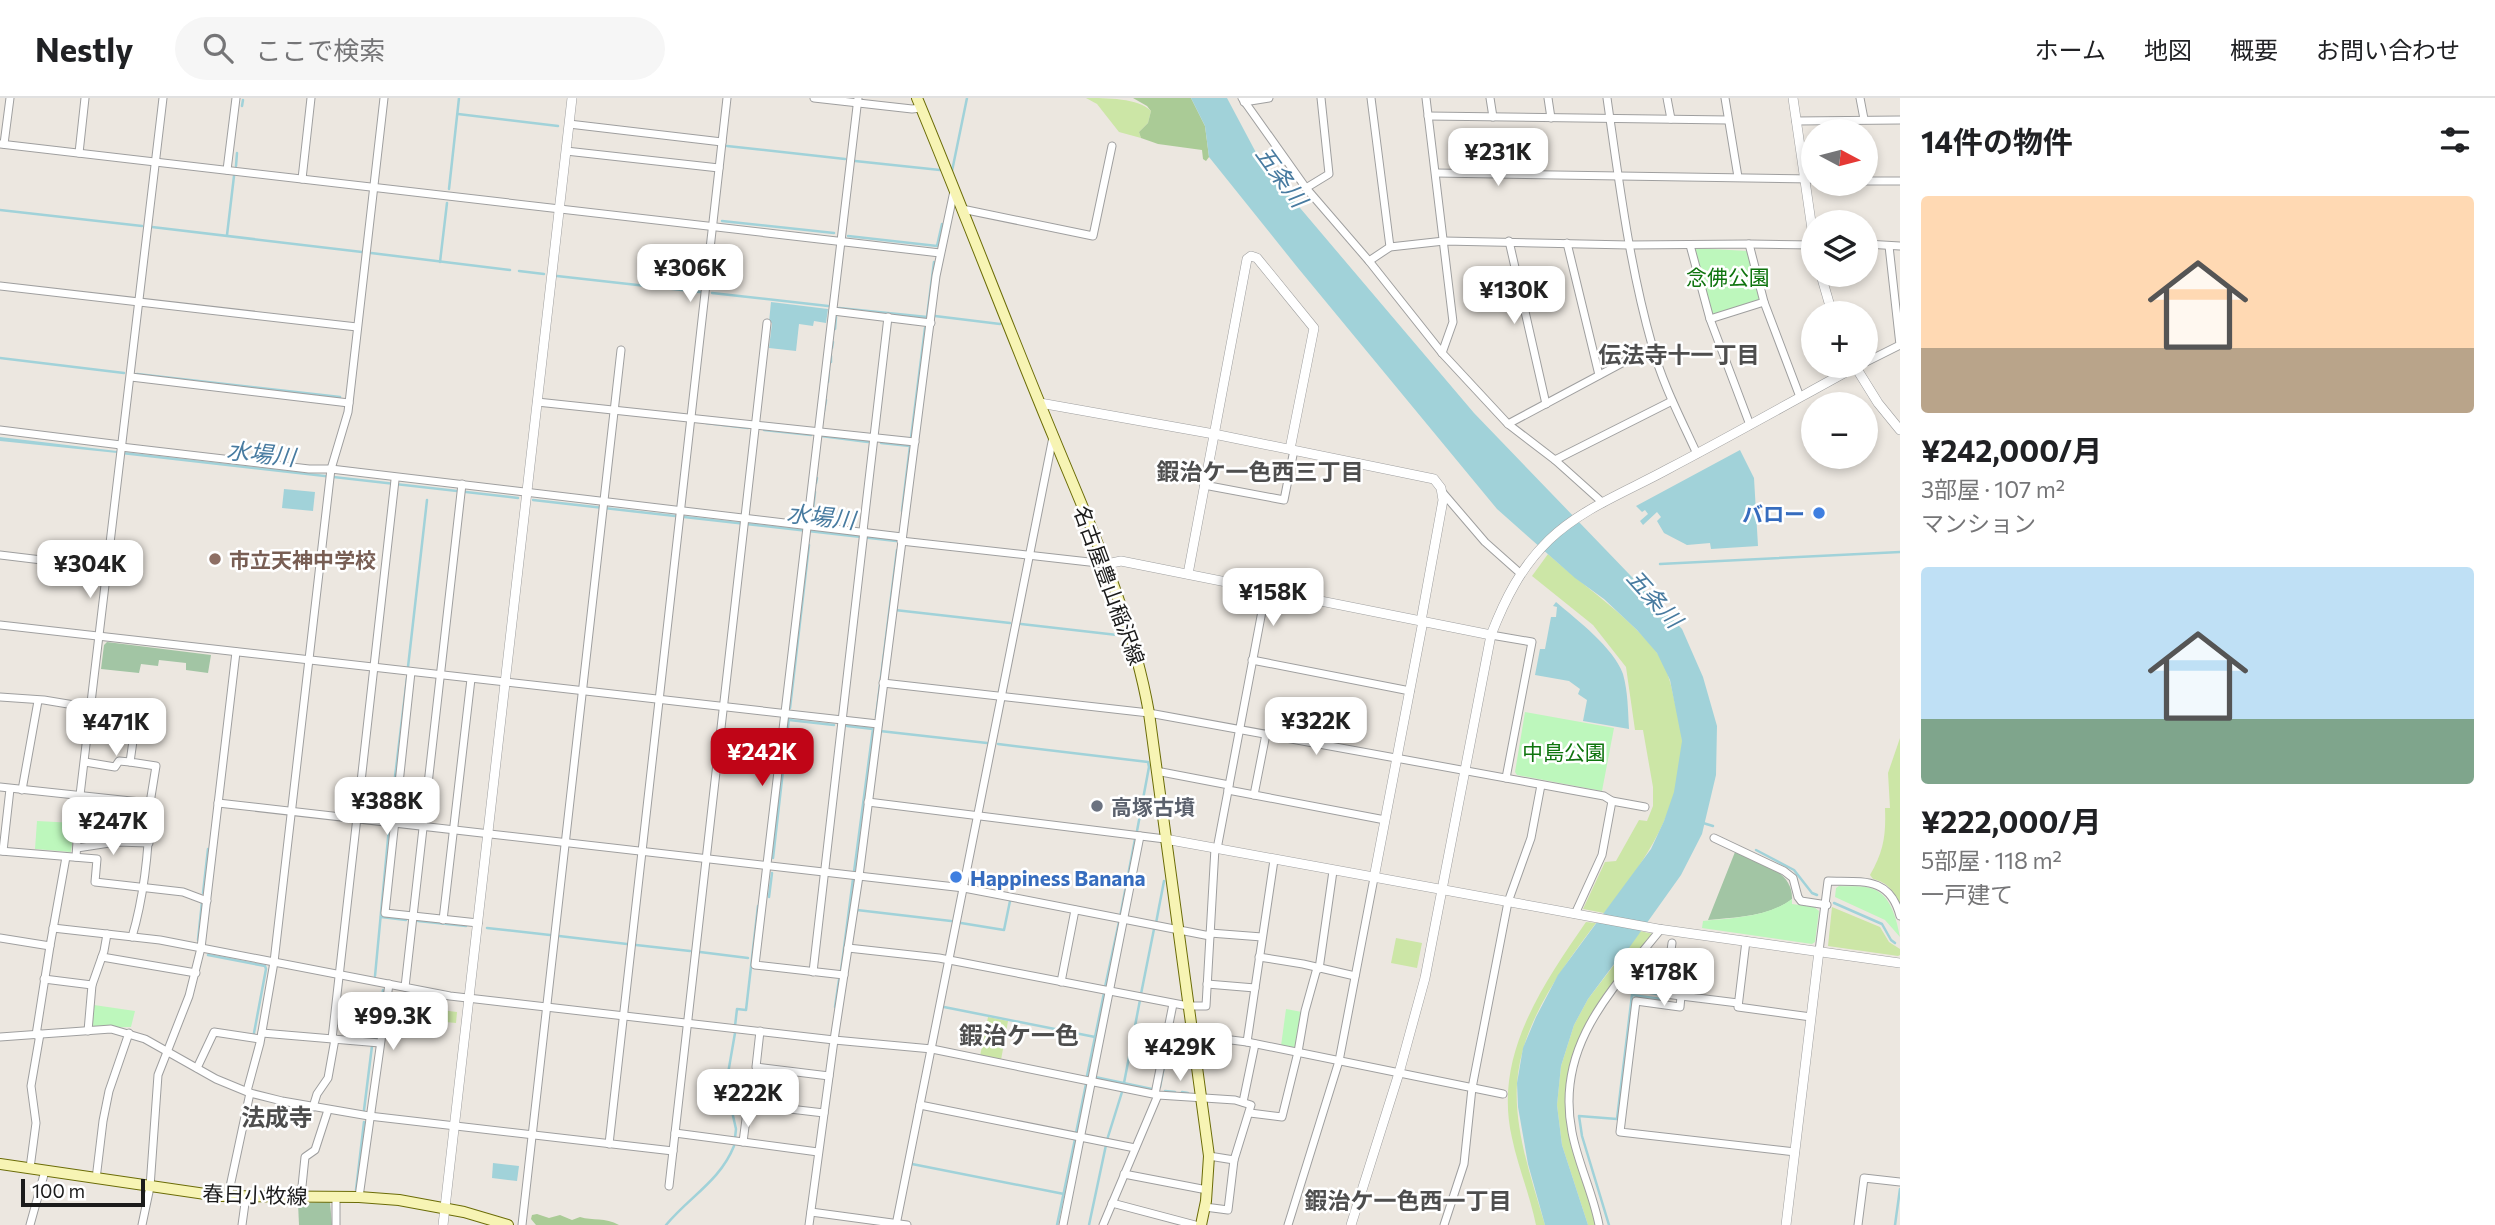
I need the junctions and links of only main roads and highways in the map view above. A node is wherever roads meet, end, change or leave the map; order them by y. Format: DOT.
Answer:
graph roads {
  1 [pos="919,103"];
  2 [pos="0,1164"];
  3 [pos="508,1225"];
  4 [pos="1201,1225"];
  1 -- 4 [label="main road, 名古屋豊山稲沢線"];
  2 -- 3 [label="main road, 春日小牧線"];
}
